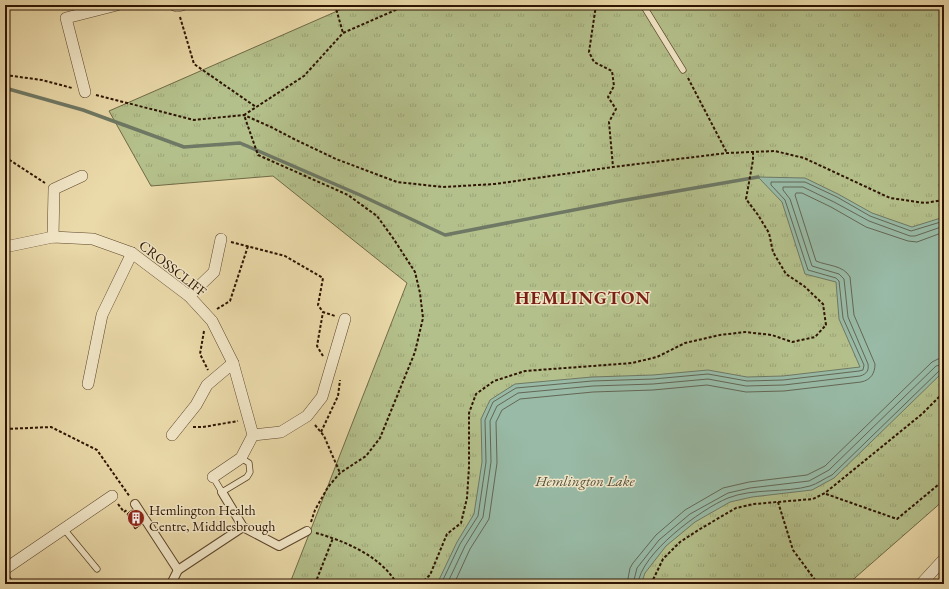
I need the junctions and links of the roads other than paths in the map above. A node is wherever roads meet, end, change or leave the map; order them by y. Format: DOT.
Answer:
graph roads {
  1 [pos="116,5"];
  2 [pos="643,5"];
  3 [pos="683,70"];
  4 [pos="85,92"];
  5 [pos="82,176"];
  6 [pos="53,237"];
  7 [pos="221,239"];
  8 [pos="5,247"];
  9 [pos="132,253"];
  10 [pos="189,296"];
  11 [pos="346,319"];
  12 [pos="233,364"];
  13 [pos="88,384"];
  14 [pos="175,432"];
  15 [pos="253,434"];
  16 [pos="240,458"];
  17 [pos="213,477"];
  18 [pos="222,492"];
  19 [pos="112,496"];
  20 [pos="135,504"];
  21 [pos="243,526"];
  22 [pos="64,529"];
  23 [pos="307,531"];
  24 [pos="944,559"];
  25 [pos="5,568"];
  26 [pos="97,569"];
  27 [pos="178,570"];
  28 [pos="5,575"];
  29 [pos="11,584"];
  30 [pos="171,584"];
  31 [pos="921,584"];
  1 -- 4 [label="street"];
  2 -- 3 [label="lane"];
  5 -- 6 [label="street"];
  6 -- 8 [label="street, CROSSCLIFF"];
  6 -- 9 [label="street, CROSSCLIFF"];
  7 -- 10 [label="street"];
  9 -- 10 [label="street, CROSSCLIFF"];
  9 -- 13 [label="street"];
  10 -- 12 [label="street, CROSSCLIFF"];
  11 -- 15 [label="street"];
  12 -- 14 [label="street"];
  12 -- 15 [label="street, CROSSCLIFF"];
  15 -- 16 [label="street"];
  16 -- 17 [label="street"];
  16 -- 18 [label="lane"];
  17 -- 18 [label="lane"];
  18 -- 21 [label="street"];
  19 -- 22 [label="street"];
  20 -- 27 [label="street"];
  21 -- 23 [label="street"];
  21 -- 27 [label="street"];
  22 -- 25 [label="street"];
  22 -- 26 [label="lane"];
  24 -- 31 [label="street"];
  27 -- 30 [label="street"];
  28 -- 29 [label="lane"];
}
